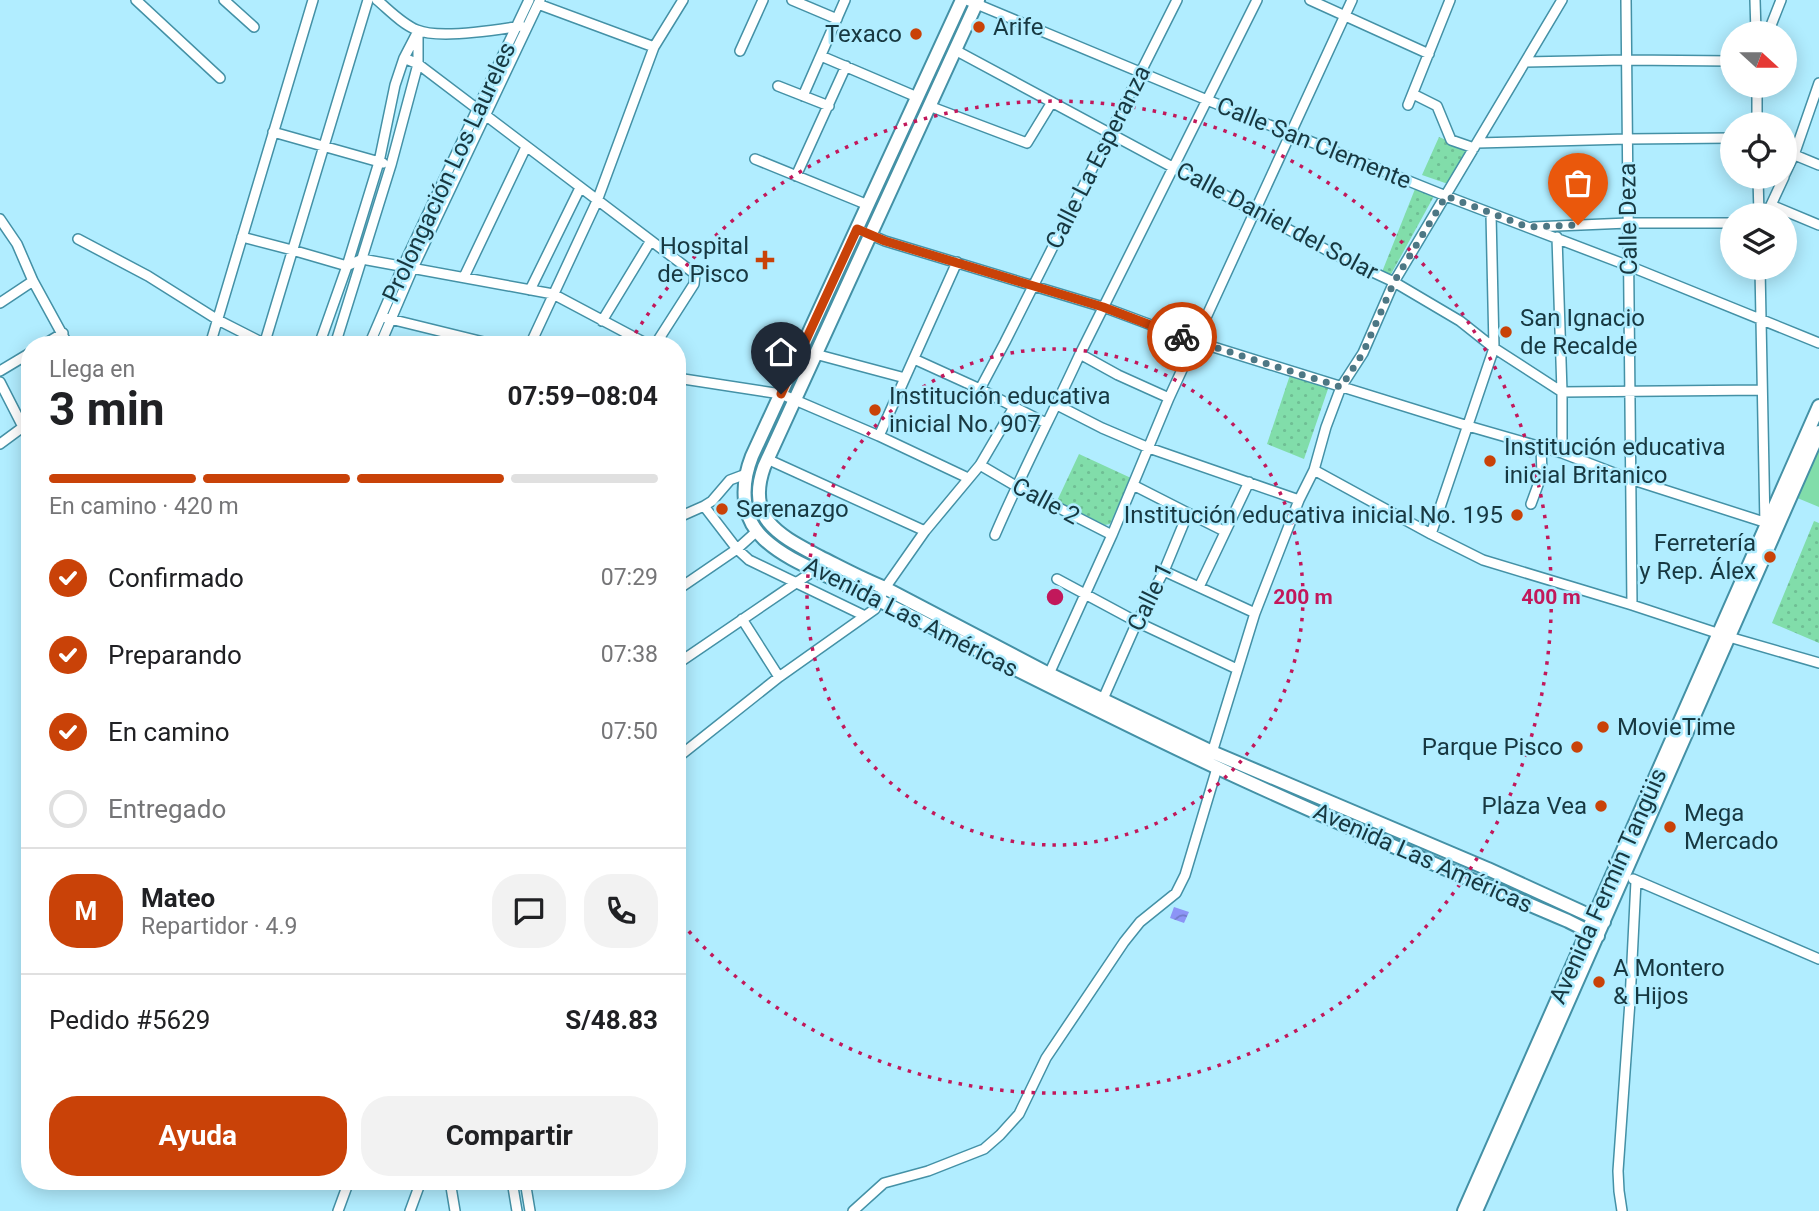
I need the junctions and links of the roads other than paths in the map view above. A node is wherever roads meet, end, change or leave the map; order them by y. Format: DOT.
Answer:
graph roads {
  1 [pos="137,0"];
  2 [pos="224,0"];
  3 [pos="313,0"];
  4 [pos="368,0"];
  5 [pos="377,0"];
  6 [pos="683,0"];
  7 [pos="763,0"];
  8 [pos="792,0"];
  9 [pos="845,0"];
  10 [pos="1177,0"];
  11 [pos="1257,0"];
  12 [pos="1310,0"];
  13 [pos="1352,0"];
  14 [pos="1450,0"];
  15 [pos="1562,0"];
  16 [pos="1626,0"];
  17 [pos="1755,0"];
  18 [pos="1782,0"];
  19 [pos="536,1"];
  20 [pos="971,1"];
  21 [pos="1345,16"];
  22 [pos="837,19"];
  23 [pos="1756,21"];
  24 [pos="1773,21"];
  25 [pos="528,25"];
  26 [pos="254,27"];
  27 [pos="517,27"];
  28 [pos="418,31"];
  29 [pos="654,47"];
  30 [pos="955,50"];
  31 [pos="740,51"];
  32 [pos="1429,54"];
  33 [pos="821,56"];
  34 [pos="404,58"];
  35 [pos="1626,60"];
  36 [pos="1720,61"];
  37 [pos="1525,62"];
  38 [pos="418,64"];
  39 [pos="846,66"];
  40 [pos="931,66"];
  41 [pos="1142,72"];
  42 [pos="944,73"];
  43 [pos="220,78"];
  44 [pos="1819,83"];
  45 [pos="778,86"];
  46 [pos="1413,94"];
  47 [pos="803,96"];
  48 [pos="917,97"];
  49 [pos="1207,100"];
  50 [pos="1052,102"];
  51 [pos="1408,105"];
  52 [pos="829,106"];
  53 [pos="929,106"];
  54 [pos="478,110"];
  55 [pos="486,116"];
  56 [pos="273,132"];
  57 [pos="1291,132"];
  58 [pos="1111,133"];
  59 [pos="1797,134"];
  60 [pos="1720,138"];
  61 [pos="1628,139"];
  62 [pos="324,145"];
  63 [pos="1476,146"];
  64 [pos="526,147"];
  65 [pos="1797,156"];
  66 [pos="755,159"];
  67 [pos="379,162"];
  68 [pos="391,164"];
  69 [pos="1819,165"];
  70 [pos="1172,166"];
  71 [pos="796,176"];
  72 [pos="580,188"];
  73 [pos="1446,196"];
  74 [pos="597,201"];
  75 [pos="868,205"];
  76 [pos="1255,210"];
  77 [pos="1491,214"];
  78 [pos="1797,216"];
  79 [pos="0,219"];
  80 [pos="1629,223"];
  81 [pos="1720,223"];
  82 [pos="1819,225"];
  83 [pos="1528,227"];
  84 [pos="863,232"];
  85 [pos="242,236"];
  86 [pos="1557,237"];
  87 [pos="78,239"];
  88 [pos="650,242"];
  89 [pos="292,250"];
  90 [pos="362,259"];
  91 [pos="957,262"];
  92 [pos="346,266"];
  93 [pos="1629,266"];
  94 [pos="408,267"];
  95 [pos="464,277"];
  96 [pos="1760,280"];
  97 [pos="33,281"];
  98 [pos="1394,282"];
  99 [pos="1034,286"];
  100 [pos="530,290"];
  101 [pos="553,294"];
  102 [pos="0,303"];
  103 [pos="1103,307"];
  104 [pos="386,318"];
  105 [pos="1761,319"];
  106 [pos="218,320"];
  107 [pos="602,321"];
  108 [pos="63,333"];
  109 [pos="448,333"];
  110 [pos="58,336"];
  111 [pos="64,336"];
  112 [pos="213,336"];
  113 [pos="249,336"];
  114 [pos="267,336"];
  115 [pos="322,336"];
  116 [pos="338,336"];
  117 [pos="375,336"];
  118 [pos="382,336"];
  119 [pos="447,336"];
  120 [pos="460,336"];
  121 [pos="534,336"];
  122 [pos="631,336"];
  123 [pos="661,336"];
  124 [pos="1194,341"];
  125 [pos="1819,343"];
  126 [pos="1494,348"];
  127 [pos="815,354"];
  128 [pos="1080,354"];
  129 [pos="21,358"];
  130 [pos="914,359"];
  131 [pos="0,371"];
  132 [pos="905,378"];
  133 [pos="686,379"];
  134 [pos="0,382"];
  135 [pos="1341,387"];
  136 [pos="980,389"];
  137 [pos="1762,390"];
  138 [pos="1630,391"];
  139 [pos="1562,392"];
  140 [pos="781,394"];
  141 [pos="1169,398"];
  142 [pos="794,400"];
  143 [pos="1057,405"];
  144 [pos="1014,407"];
  145 [pos="1819,407"];
  146 [pos="21,423"];
  147 [pos="1046,423"];
  148 [pos="1468,426"];
  149 [pos="21,428"];
  150 [pos="1819,432"];
  151 [pos="879,436"];
  152 [pos="0,444"];
  153 [pos="1541,447"];
  154 [pos="1149,448"];
  155 [pos="1562,453"];
  156 [pos="767,459"];
  157 [pos="980,465"];
  158 [pos="1314,470"];
  159 [pos="746,474"];
  160 [pos="968,478"];
  161 [pos="1630,479"];
  162 [pos="1249,482"];
  163 [pos="1133,485"];
  164 [pos="1016,486"];
  165 [pos="1299,500"];
  166 [pos="1531,504"];
  167 [pos="704,506"];
  168 [pos="1188,513"];
  169 [pos="686,514"];
  170 [pos="1768,529"];
  171 [pos="757,531"];
  172 [pos="925,531"];
  173 [pos="1224,531"];
  174 [pos="1431,534"];
  175 [pos="995,535"];
  176 [pos="1112,535"];
  177 [pos="737,549"];
  178 [pos="815,570"];
  179 [pos="1164,571"];
  180 [pos="1057,579"];
  181 [pos="797,582"];
  182 [pos="686,584"];
  183 [pos="1199,587"];
  184 [pos="882,594"];
  185 [pos="1084,595"];
  186 [pos="1632,605"];
  187 [pos="1255,613"];
  188 [pos="866,616"];
  189 [pos="741,620"];
  190 [pos="1137,622"];
  191 [pos="1724,636"];
  192 [pos="686,658"];
  193 [pos="1819,663"];
  194 [pos="1237,669"];
  195 [pos="1049,674"];
  196 [pos="779,677"];
  197 [pos="1103,699"];
  198 [pos="1675,746"];
  199 [pos="686,751"];
  200 [pos="1213,761"];
  201 [pos="1264,782"];
  202 [pos="1630,878"];
  203 [pos="1601,902"];
  204 [pos="1578,909"];
  205 [pos="1600,919"];
  206 [pos="1593,934"];
  207 [pos="1819,960"];
  208 [pos="1508,1126"];
  209 [pos="346,1190"];
  210 [pos="418,1190"];
  211 [pos="452,1190"];
  212 [pos="514,1190"];
  213 [pos="526,1190"];
  214 [pos="338,1211"];
  215 [pos="410,1211"];
  216 [pos="455,1211"];
  217 [pos="517,1211"];
  218 [pos="530,1211"];
  219 [pos="853,1211"];
  220 [pos="1464,1211"];
  221 [pos="1476,1211"];
  222 [pos="1622,1211"];
  1 -- 43 [label="street"];
  2 -- 26 [label="street"];
  3 -- 56 [label="street"];
  4 -- 62 [label="street"];
  5 -- 28 [label="street"];
  6 -- 29 [label="street"];
  7 -- 31 [label="street"];
  8 -- 22 [label="street"];
  9 -- 22 [label="street"];
  10 -- 41 [label="street, Calle La Esperanza"];
  11 -- 49 [label="street"];
  12 -- 21 [label="street"];
  13 -- 21 [label="street"];
  14 -- 32 [label="street"];
  15 -- 37 [label="street"];
  16 -- 35 [label="street, Calle Deza"];
  17 -- 23 [label="street"];
  18 -- 24 [label="street"];
  19 -- 25 [label="street, Prolongación Los Laureles"];
  19 -- 27 [label="street, Prolongación Los Laureles"];
  19 -- 29 [label="street"];
  20 -- 30 [label="main road, Avenida Las Américas"];
  20 -- 40 [label="main road, Avenida Las Américas"];
  20 -- 41 [label="street, Calle San Clemente"];
  21 -- 32 [label="street"];
  21 -- 57 [label="street"];
  22 -- 33 [label="street"];
  25 -- 27 [label="street"];
  25 -- 55 [label="street, Prolongación Los Laureles"];
  27 -- 28 [label="street"];
  27 -- 54 [label="street, Prolongación Los Laureles"];
  28 -- 34 [label="street"];
  28 -- 38 [label="street"];
  29 -- 74 [label="street"];
  30 -- 42 [label="main road, Avenida Las Américas"];
  30 -- 50 [label="street, Calle Daniel del Solar"];
  32 -- 46 [label="street"];
  33 -- 39 [label="street"];
  33 -- 47 [label="street"];
  34 -- 38 [label="street"];
  34 -- 67 [label="street"];
  35 -- 36 [label="street"];
  35 -- 37 [label="street"];
  35 -- 61 [label="street, Calle Deza"];
  37 -- 63 [label="street"];
  38 -- 54 [label="street"];
  38 -- 68 [label="street"];
  39 -- 48 [label="street"];
  39 -- 52 [label="street"];
  40 -- 42 [label="main road"];
  40 -- 48 [label="main road, Avenida Las Américas"];
  41 -- 49 [label="street, Calle San Clemente"];
  41 -- 58 [label="street, Calle La Esperanza"];
  42 -- 53 [label="main road, Avenida Las Américas"];
  44 -- 59 [label="street"];
  45 -- 47 [label="street"];
  46 -- 51 [label="street"];
  46 -- 63 [label="street"];
  47 -- 52 [label="street"];
  48 -- 75 [label="main road, Avenida Las Américas"];
  49 -- 57 [label="street, Calle San Clemente"];
  49 -- 70 [label="street"];
  50 -- 53 [label="street"];
  50 -- 58 [label="street, Calle Daniel del Solar"];
  52 -- 71 [label="street"];
  53 -- 84 [label="main road, Avenida Las Américas"];
  54 -- 55 [label="street"];
  54 -- 94 [label="street, Prolongación Los Laureles"];
  55 -- 64 [label="street"];
  55 -- 94 [label="street, Prolongación Los Laureles"];
  56 -- 62 [label="street"];
  56 -- 85 [label="street"];
  57 -- 73 [label="street, Calle San Clemente"];
  57 -- 76 [label="street"];
  58 -- 70 [label="street, Calle Daniel del Solar"];
  58 -- 99 [label="street, Calle La Esperanza"];
  60 -- 61 [label="street"];
  61 -- 63 [label="street"];
  61 -- 80 [label="street, Calle Deza"];
  62 -- 67 [label="street"];
  62 -- 89 [label="street"];
  63 -- 73 [label="street"];
  64 -- 72 [label="street"];
  64 -- 95 [label="street"];
  65 -- 69 [label="street"];
  66 -- 71 [label="street"];
  67 -- 68 [label="street"];
  67 -- 92 [label="street"];
  68 -- 90 [label="street"];
  70 -- 76 [label="street, Calle Daniel del Solar"];
  70 -- 103 [label="street"];
  71 -- 75 [label="street"];
  72 -- 74 [label="street"];
  72 -- 100 [label="street"];
  73 -- 77 [label="street, Calle San Clemente"];
  73 -- 98 [label="street"];
  74 -- 88 [label="street"];
  74 -- 101 [label="street"];
  75 -- 84 [label="main road, Avenida Las Américas"];
  76 -- 98 [label="street, Calle Daniel del Solar"];
  76 -- 124 [label="street"];
  77 -- 83 [label="street, Calle San Clemente"];
  77 -- 126 [label="street"];
  78 -- 82 [label="street"];
  79 -- 97 [label="street"];
  80 -- 81 [label="street"];
  80 -- 83 [label="street"];
  80 -- 93 [label="street, Calle Deza"];
  83 -- 86 [label="street, Calle San Clemente"];
  84 -- 91 [label="street"];
  84 -- 127 [label="main road, Avenida Las Américas"];
  84 -- 140 [label="main road, Avenida Las Américas"];
  85 -- 89 [label="street"];
  85 -- 106 [label="street"];
  86 -- 93 [label="street, Calle San Clemente"];
  86 -- 139 [label="street"];
  87 -- 106 [label="street"];
  88 -- 107 [label="street"];
  88 -- 123 [label="street"];
  89 -- 92 [label="street"];
  89 -- 114 [label="street"];
  90 -- 92 [label="street"];
  90 -- 94 [label="street"];
  90 -- 116 [label="street"];
  91 -- 99 [label="street"];
  91 -- 130 [label="street"];
  92 -- 115 [label="street"];
  93 -- 105 [label="street, Calle San Clemente"];
  93 -- 138 [label="street, Calle Deza"];
  94 -- 95 [label="street"];
  94 -- 104 [label="street, Prolongación Los Laureles"];
  95 -- 100 [label="street"];
  96 -- 105 [label="street"];
  97 -- 102 [label="street"];
  97 -- 108 [label="street"];
  98 -- 126 [label="street, Calle Daniel del Solar"];
  98 -- 135 [label="street"];
  99 -- 103 [label="street"];
  99 -- 136 [label="street, Calle La Esperanza"];
  100 -- 101 [label="street"];
  101 -- 107 [label="street"];
  101 -- 121 [label="street"];
  103 -- 124 [label="street"];
  103 -- 128 [label="street"];
  104 -- 109 [label="street"];
  104 -- 117 [label="street, Prolongación Los Laureles"];
  104 -- 118 [label="street, Prolongación Los Laureles"];
  105 -- 125 [label="street, Calle San Clemente"];
  105 -- 137 [label="street"];
  106 -- 112 [label="street"];
  106 -- 113 [label="street"];
  107 -- 122 [label="street"];
  108 -- 110 [label="street"];
  108 -- 111 [label="street"];
  109 -- 119 [label="street"];
  109 -- 120 [label="street"];
  124 -- 135 [label="street"];
  124 -- 141 [label="street"];
  126 -- 139 [label="street, Calle Daniel del Solar"];
  126 -- 148 [label="street"];
  127 -- 132 [label="street"];
  127 -- 142 [label="main road, Avenida Las Américas"];
  128 -- 141 [label="street"];
  128 -- 143 [label="street"];
  129 -- 131 [label="street"];
  130 -- 132 [label="street"];
  130 -- 136 [label="street"];
  132 -- 151 [label="street"];
  133 -- 140 [label="street"];
  134 -- 146 [label="street"];
  135 -- 148 [label="street"];
  135 -- 158 [label="street"];
  136 -- 144 [label="street"];
  137 -- 138 [label="street"];
  137 -- 170 [label="street"];
  138 -- 139 [label="street"];
  138 -- 161 [label="street, Calle Deza"];
  139 -- 155 [label="street"];
  140 -- 142 [label="street"];
  140 -- 159 [label="main road, Avenida Las Américas"];
  141 -- 154 [label="street"];
  142 -- 151 [label="street"];
  142 -- 156 [label="main road, Avenida Las Américas"];
  143 -- 147 [label="street"];
  143 -- 154 [label="street"];
  144 -- 147 [label="street"];
  144 -- 157 [label="street"];
  145 -- 170 [label="main road, Avenida Fermín Tangüis"];
  147 -- 164 [label="street"];
  148 -- 153 [label="street"];
  148 -- 174 [label="street"];
  149 -- 152 [label="street"];
  150 -- 170 [label="main road, Avenida Fermín Tangüis"];
  151 -- 160 [label="street"];
  153 -- 155 [label="street"];
  153 -- 166 [label="street"];
  154 -- 162 [label="street"];
  154 -- 163 [label="street"];
  155 -- 161 [label="street"];
  156 -- 172 [label="street"];
  156 -- 184 [label="main road, Avenida Las Américas"];
  157 -- 160 [label="street"];
  157 -- 164 [label="street, Calle 2"];
  158 -- 165 [label="street"];
  158 -- 174 [label="street"];
  159 -- 167 [label="street"];
  159 -- 171 [label="main road, Avenida Las Américas"];
  160 -- 172 [label="street"];
  161 -- 170 [label="street"];
  161 -- 186 [label="street, Calle Deza"];
  162 -- 165 [label="street"];
  162 -- 173 [label="street"];
  163 -- 168 [label="street"];
  163 -- 176 [label="street"];
  164 -- 175 [label="street"];
  164 -- 176 [label="street, Calle 2"];
  165 -- 187 [label="street"];
  167 -- 169 [label="street"];
  167 -- 177 [label="street"];
  168 -- 173 [label="street"];
  168 -- 179 [label="street, Calle 1"];
  170 -- 191 [label="main road, Avenida Fermín Tangüis"];
  171 -- 177 [label="street"];
  171 -- 178 [label="main road, Avenida Las Américas"];
  172 -- 184 [label="street"];
  173 -- 183 [label="street"];
  174 -- 186 [label="street"];
  176 -- 185 [label="street"];
  177 -- 181 [label="street"];
  177 -- 182 [label="street"];
  178 -- 181 [label="street"];
  178 -- 184 [label="main road, Avenida Las Américas"];
  179 -- 183 [label="street"];
  179 -- 190 [label="street, Calle 1"];
  180 -- 185 [label="street"];
  181 -- 188 [label="street"];
  181 -- 189 [label="street"];
  183 -- 187 [label="street"];
  184 -- 188 [label="street"];
  184 -- 195 [label="main road, Avenida Las Américas"];
  184 -- 200 [label="main road, Avenida Las Américas"];
  185 -- 190 [label="street"];
  185 -- 195 [label="street"];
  186 -- 191 [label="street"];
  187 -- 194 [label="street"];
  188 -- 196 [label="street"];
  189 -- 192 [label="street"];
  189 -- 196 [label="street"];
  190 -- 194 [label="street"];
  190 -- 197 [label="street, Calle 1"];
  191 -- 193 [label="street"];
  191 -- 198 [label="main road, Avenida Fermín Tangüis"];
  194 -- 200 [label="street"];
  195 -- 197 [label="main road, Avenida Las Américas"];
  196 -- 199 [label="street"];
  197 -- 200 [label="main road, Avenida Las Américas"];
  198 -- 202 [label="main road, Avenida Fermín Tangüis"];
  198 -- 203 [label="main road, Avenida Fermín Tangüis"];
  200 -- 201 [label="main road, Avenida Las Américas"];
  200 -- 219 [label="street"];
  201 -- 204 [label="main road, Avenida Las Américas"];
  201 -- 206 [label="main road, Avenida Las Américas"];
  202 -- 205 [label="main road, Avenida Fermín Tangüis"];
  202 -- 207 [label="street"];
  202 -- 222 [label="street"];
  203 -- 204 [label="main road"];
  203 -- 205 [label="main road, Avenida Fermín Tangüis"];
  204 -- 205 [label="main road, Avenida Las Américas"];
  205 -- 206 [label="main road, Avenida Fermín Tangüis"];
  206 -- 208 [label="main road, Avenida Fermín Tangüis"];
  208 -- 220 [label="main road, Avenida Fermín Tangüis"];
  208 -- 221 [label="main road, Avenida Fermín Tangüis"];
  209 -- 214 [label="street"];
  210 -- 215 [label="street"];
  211 -- 216 [label="street"];
  212 -- 217 [label="street"];
  213 -- 218 [label="street"];
}
